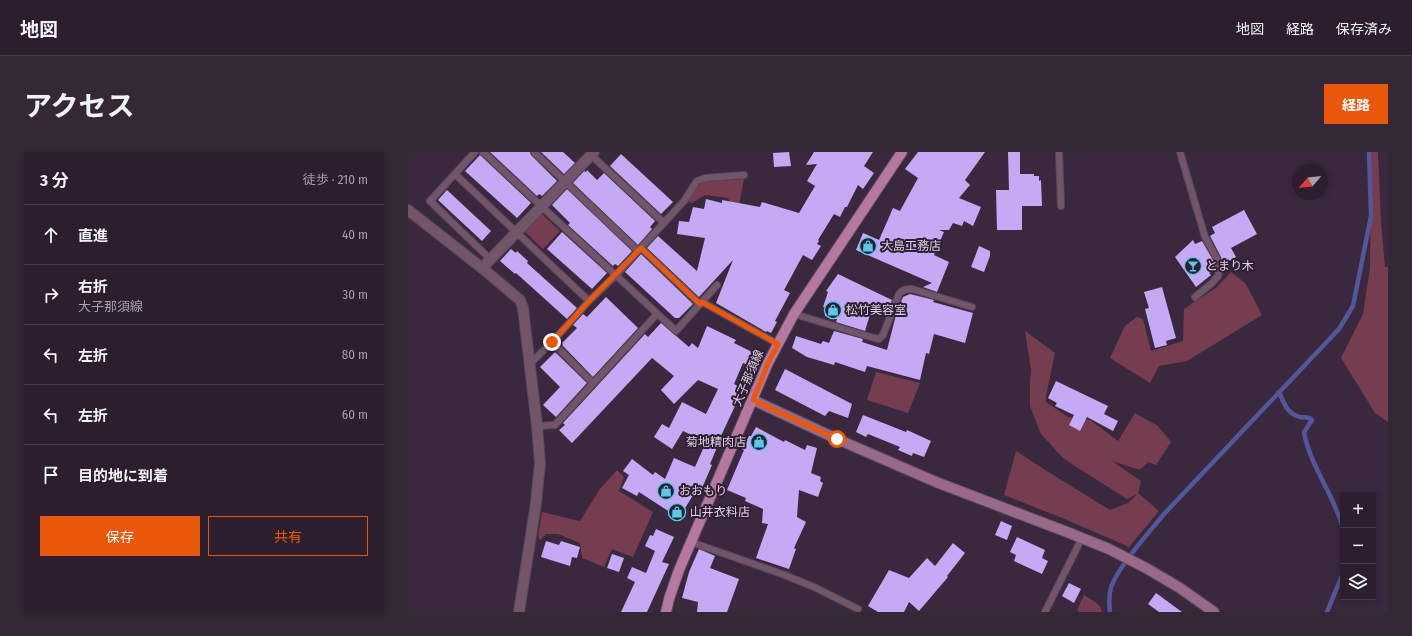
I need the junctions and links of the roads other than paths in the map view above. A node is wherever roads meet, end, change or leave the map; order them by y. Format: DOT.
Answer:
graph roads {
  1 [pos="475,152"];
  2 [pos="483,152"];
  3 [pos="534,152"];
  4 [pos="902,152"];
  5 [pos="1059,152"];
  6 [pos="1180,152"];
  7 [pos="593,154"];
  8 [pos="455,174"];
  9 [pos="744,175"];
  10 [pos="566,181"];
  11 [pos="542,206"];
  12 [pos="1061,206"];
  13 [pos="408,210"];
  14 [pos="664,223"];
  15 [pos="517,232"];
  16 [pos="640,249"];
  17 [pos="490,259"];
  18 [pos="482,268"];
  19 [pos="616,274"];
  20 [pos="717,285"];
  21 [pos="1195,297"];
  22 [pos="589,301"];
  23 [pos="701,303"];
  24 [pos="972,307"];
  25 [pos="657,314"];
  26 [pos="794,314"];
  27 [pos="552,342"];
  28 [pos="778,344"];
  29 [pos="530,364"];
  30 [pos="594,383"];
  31 [pos="753,400"];
  32 [pos="537,426"];
  33 [pos="1082,538"];
  34 [pos="691,542"];
  35 [pos="858,609"];
  36 [pos="519,612"];
  37 [pos="666,612"];
  38 [pos="1045,612"];
  39 [pos="1214,612"];
  1 -- 8 [label="lane"];
  2 -- 11 [label="lane"];
  3 -- 10 [label="lane"];
  4 -- 26 [label="main road, 大子那須線"];
  5 -- 12 [label="lane"];
  6 -- 21 [label="lane"];
  7 -- 10 [label="street"];
  7 -- 14 [label="lane"];
  8 -- 15 [label="lane"];
  8 -- 17 [label="lane"];
  9 -- 14 [label="lane"];
  10 -- 11 [label="street"];
  10 -- 16 [label="lane"];
  11 -- 15 [label="street"];
  11 -- 19 [label="lane"];
  13 -- 18 [label="street"];
  14 -- 16 [label="lane"];
  15 -- 17 [label="street"];
  15 -- 22 [label="lane"];
  16 -- 19 [label="lane"];
  16 -- 23 [label="lane"];
  17 -- 18 [label="street"];
  18 -- 29 [label="street"];
  19 -- 22 [label="lane"];
  19 -- 25 [label="lane"];
  20 -- 23 [label="lane"];
  22 -- 27 [label="lane"];
  23 -- 25 [label="lane"];
  23 -- 28 [label="lane"];
  24 -- 26 [label="lane"];
  25 -- 30 [label="lane"];
  26 -- 28 [label="main road, 大子那須線"];
  27 -- 29 [label="lane"];
  27 -- 30 [label="lane"];
  28 -- 31 [label="main road, 大子那須線"];
  29 -- 32 [label="street"];
  30 -- 32 [label="lane"];
  31 -- 33 [label="street"];
  31 -- 34 [label="main road, 大子那須線"];
  32 -- 36 [label="street"];
  33 -- 38 [label="lane"];
  33 -- 39 [label="street"];
  34 -- 35 [label="lane"];
  34 -- 37 [label="main road, 大子那須線"];
}
